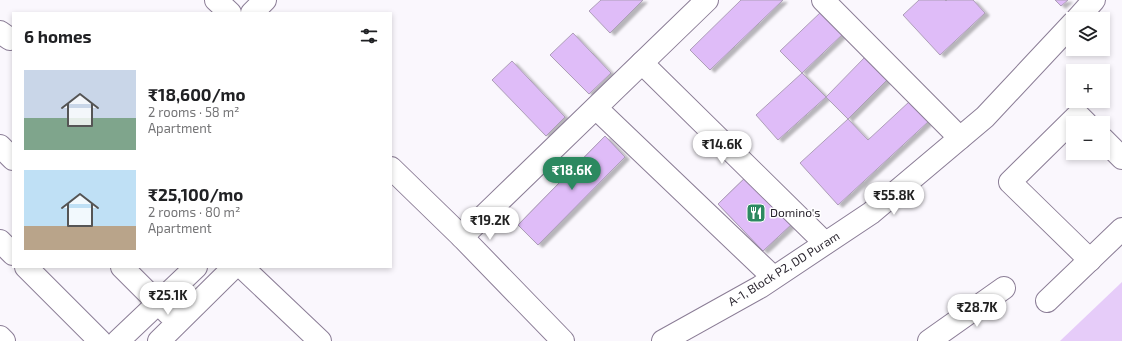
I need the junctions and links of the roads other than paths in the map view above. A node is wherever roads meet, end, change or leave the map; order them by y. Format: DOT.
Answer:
graph roads {
  1 [pos="216,0"];
  2 [pos="265,0"];
  3 [pos="823,0"];
  4 [pos="1094,0"];
  5 [pos="697,3"];
  6 [pos="229,12"];
  7 [pos="253,12"];
  8 [pos="1083,12"];
  9 [pos="1066,30"];
  10 [pos="642,63"];
  11 [pos="596,108"];
  12 [pos="1066,128"];
  13 [pos="960,138"];
  14 [pos="0,146"];
  15 [pos="1110,146"];
  16 [pos="12,157"];
  17 [pos="1122,158"];
  18 [pos="392,169"];
  19 [pos="1122,229"];
  20 [pos="462,237"];
  21 [pos="0,241"];
  22 [pos="825,243"];
  23 [pos="12,253"];
  24 [pos="1090,260"];
  25 [pos="27,268"];
  26 [pos="123,268"];
  27 [pos="195,268"];
  28 [pos="233,268"];
  29 [pos="243,268"];
  30 [pos="773,277"];
  31 [pos="1004,288"];
  32 [pos="1047,301"];
  33 [pos="158,303"];
  34 [pos="178,322"];
  35 [pos="954,334"];
  36 [pos="0,337"];
  37 [pos="4,341"];
  38 [pos="100,341"];
  39 [pos="118,341"];
  40 [pos="159,341"];
  41 [pos="320,341"];
  42 [pos="563,341"];
  43 [pos="662,341"];
  44 [pos="929,341"];
  1 -- 6 [label="street"];
  2 -- 7 [label="street"];
  3 -- 13 [label="street"];
  4 -- 8 [label="street"];
  5 -- 10 [label="street"];
  9 -- 13 [label="street, A-1, Block P2, DD Puram"];
  10 -- 11 [label="street"];
  10 -- 22 [label="street"];
  11 -- 20 [label="street"];
  11 -- 30 [label="street"];
  12 -- 24 [label="street"];
  13 -- 22 [label="street, A-1, Block P2, DD Puram"];
  14 -- 16 [label="street"];
  15 -- 17 [label="street"];
  18 -- 20 [label="street"];
  19 -- 24 [label="street"];
  20 -- 42 [label="street"];
  21 -- 23 [label="street"];
  22 -- 30 [label="street, A-1, Block P2, DD Puram"];
  24 -- 32 [label="street"];
  25 -- 38 [label="street"];
  26 -- 33 [label="street"];
  27 -- 33 [label="street"];
  28 -- 34 [label="street"];
  29 -- 41 [label="street"];
  30 -- 43 [label="street, A-1, Block P2, DD Puram"];
  31 -- 35 [label="street"];
  33 -- 34 [label="street"];
  33 -- 39 [label="street"];
  34 -- 40 [label="street"];
  35 -- 44 [label="street"];
  36 -- 37 [label="street"];
}
